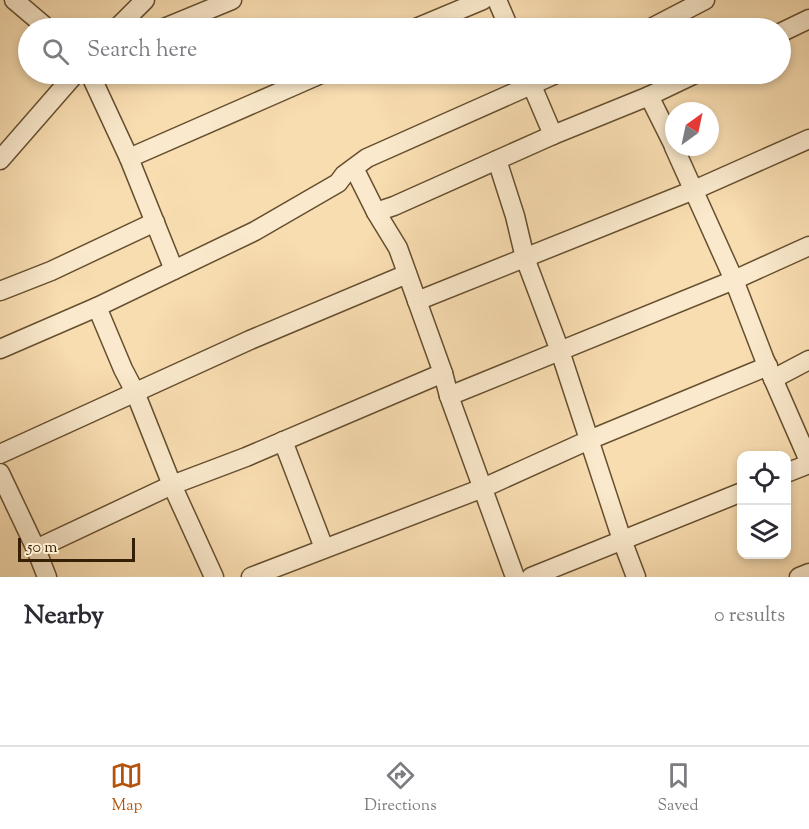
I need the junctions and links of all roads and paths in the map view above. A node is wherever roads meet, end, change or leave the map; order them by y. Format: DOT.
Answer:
graph roads {
  1 [pos="14,0"];
  2 [pos="145,0"];
  3 [pos="232,0"];
  4 [pos="483,0"];
  5 [pos="497,0"];
  6 [pos="705,0"];
  7 [pos="35,18"];
  8 [pos="127,18"];
  9 [pos="188,18"];
  10 [pos="440,18"];
  11 [pos="504,18"];
  12 [pos="670,18"];
  13 [pos="809,19"];
  14 [pos="791,28"];
  15 [pos="66,84"];
  16 [pos="95,84"];
  17 [pos="298,84"];
  18 [pos="519,84"];
  19 [pos="531,84"];
  20 [pos="674,84"];
  21 [pos="649,96"];
  22 [pos="665,129"];
  23 [pos="553,135"];
  24 [pos="809,139"];
  25 [pos="678,156"];
  26 [pos="129,158"];
  27 [pos="0,160"];
  28 [pos="497,160"];
  29 [pos="354,168"];
  30 [pos="694,190"];
  31 [pos="376,212"];
  32 [pos="155,222"];
  33 [pos="809,246"];
  34 [pos="525,258"];
  35 [pos="174,270"];
  36 [pos="407,274"];
  37 [pos="734,280"];
  38 [pos="0,291"];
  39 [pos="417,301"];
  40 [pos="97,307"];
  41 [pos="0,349"];
  42 [pos="560,351"];
  43 [pos="809,360"];
  44 [pos="443,373"];
  45 [pos="770,373"];
  46 [pos="135,392"];
  47 [pos="449,396"];
  48 [pos="589,440"];
  49 [pos="283,441"];
  50 [pos="0,454"];
  51 [pos="809,462"];
  52 [pos="791,471"];
  53 [pos="1,478"];
  54 [pos="172,485"];
  55 [pos="483,488"];
  56 [pos="737,494"];
  57 [pos="622,540"];
  58 [pos="324,548"];
  59 [pos="36,549"];
  60 [pos="809,573"];
  61 [pos="44,576"];
  62 [pos="214,577"];
  63 [pos="251,577"];
  64 [pos="515,577"];
  65 [pos="531,577"];
  66 [pos="636,577"];
  67 [pos="799,577"];
  1 -- 7 [label="street"];
  2 -- 8 [label="street"];
  3 -- 9 [label="street"];
  4 -- 10 [label="street"];
  5 -- 11 [label="street"];
  6 -- 12 [label="street"];
  13 -- 14 [label="street"];
  15 -- 27 [label="street"];
  16 -- 26 [label="street"];
  17 -- 26 [label="street"];
  18 -- 29 [label="street"];
  19 -- 23 [label="street"];
  20 -- 21 [label="street"];
  21 -- 22 [label="street"];
  21 -- 23 [label="street"];
  23 -- 28 [label="street"];
  24 -- 30 [label="street"];
  25 -- 30 [label="street"];
  26 -- 32 [label="street"];
  28 -- 31 [label="street"];
  28 -- 34 [label="street"];
  29 -- 31 [label="street"];
  29 -- 35 [label="street"];
  30 -- 34 [label="street"];
  30 -- 37 [label="street"];
  31 -- 36 [label="street"];
  32 -- 35 [label="street"];
  32 -- 38 [label="street"];
  33 -- 37 [label="street"];
  34 -- 39 [label="street"];
  34 -- 42 [label="street"];
  35 -- 40 [label="street"];
  36 -- 39 [label="street"];
  36 -- 46 [label="street"];
  37 -- 42 [label="street"];
  37 -- 45 [label="street"];
  39 -- 44 [label="street"];
  40 -- 41 [label="street"];
  40 -- 46 [label="street"];
  42 -- 47 [label="street"];
  42 -- 48 [label="street"];
  43 -- 45 [label="street"];
  44 -- 47 [label="street"];
  44 -- 49 [label="street"];
  45 -- 48 [label="street"];
  45 -- 51 [label="street"];
  46 -- 50 [label="street"];
  46 -- 54 [label="street"];
  47 -- 55 [label="street"];
  48 -- 55 [label="street"];
  48 -- 57 [label="street"];
  49 -- 54 [label="street"];
  49 -- 58 [label="street"];
  51 -- 52 [label="street"];
  53 -- 59 [label="street"];
  54 -- 59 [label="street"];
  54 -- 62 [label="street"];
  55 -- 58 [label="street"];
  55 -- 64 [label="street"];
  56 -- 57 [label="street"];
  57 -- 65 [label="street"];
  57 -- 66 [label="street"];
  58 -- 63 [label="street"];
  59 -- 61 [label="street"];
  60 -- 67 [label="street"];
}
